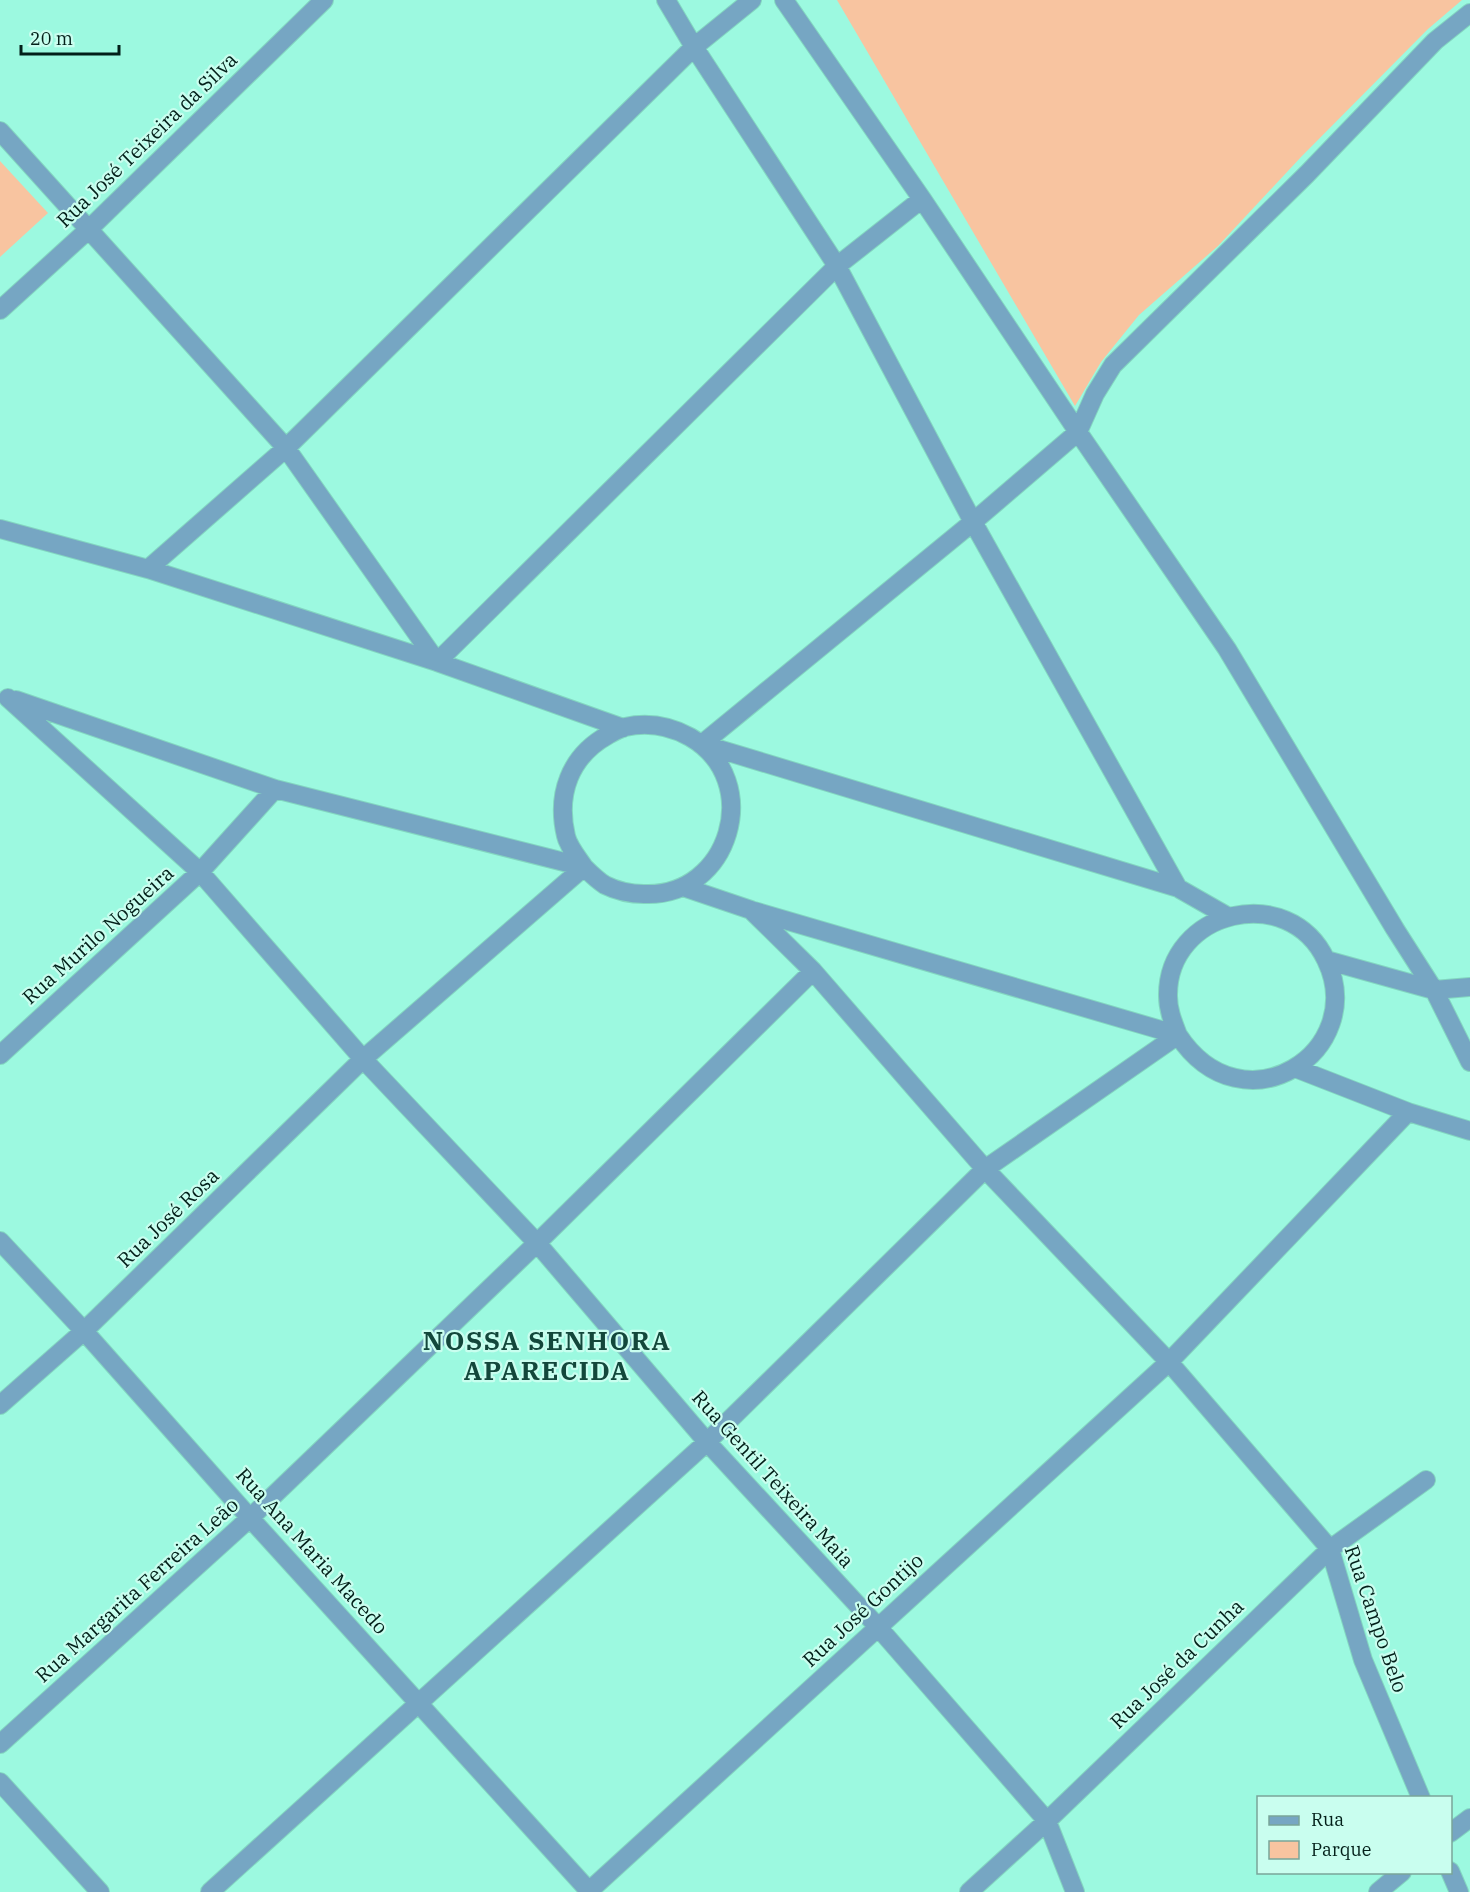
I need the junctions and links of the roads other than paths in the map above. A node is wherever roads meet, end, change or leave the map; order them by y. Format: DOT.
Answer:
graph roads {
  1 [pos="324,0"];
  2 [pos="666,0"];
  3 [pos="752,0"];
  4 [pos="784,0"];
  5 [pos="1470,13"];
  6 [pos="694,47"];
  7 [pos="0,131"];
  8 [pos="922,199"];
  9 [pos="88,230"];
  10 [pos="837,266"];
  11 [pos="0,310"];
  12 [pos="1078,432"];
  13 [pos="286,448"];
  14 [pos="973,522"];
  15 [pos="0,529"];
  16 [pos="148,569"];
  17 [pos="437,662"];
  18 [pos="4,701"];
  19 [pos="622,728"];
  20 [pos="702,744"];
  21 [pos="275,789"];
  22 [pos="584,867"];
  23 [pos="200,872"];
  24 [pos="683,887"];
  25 [pos="1178,888"];
  26 [pos="752,910"];
  27 [pos="1227,916"];
  28 [pos="1326,960"];
  29 [pos="813,971"];
  30 [pos="1470,987"];
  31 [pos="1434,990"];
  32 [pos="1178,1035"];
  33 [pos="0,1055"];
  34 [pos="363,1059"];
  35 [pos="1470,1062"];
  36 [pos="1295,1068"];
  37 [pos="1408,1112"];
  38 [pos="1470,1131"];
  39 [pos="985,1169"];
  40 [pos="0,1241"];
  41 [pos="537,1243"];
  42 [pos="84,1331"];
  43 [pos="1169,1362"];
  44 [pos="0,1405"];
  45 [pos="707,1443"];
  46 [pos="1426,1480"];
  47 [pos="250,1518"];
  48 [pos="1330,1549"];
  49 [pos="878,1627"];
  50 [pos="419,1703"];
  51 [pos="0,1744"];
  52 [pos="0,1782"];
  53 [pos="1421,1796"];
  54 [pos="1470,1818"];
  55 [pos="1047,1821"];
  56 [pos="1452,1832"];
  57 [pos="1400,1874"];
  58 [pos="1452,1874"];
  59 [pos="100,1892"];
  60 [pos="210,1892"];
  61 [pos="589,1892"];
  62 [pos="969,1892"];
  63 [pos="1075,1892"];
  64 [pos="1378,1892"];
  65 [pos="1459,1892"];
  1 -- 9 [label="street, Rua José Teixeira da Silva"];
  2 -- 6 [label="street"];
  3 -- 6 [label="street"];
  4 -- 8 [label="street"];
  5 -- 12 [label="street"];
  6 -- 10 [label="street"];
  6 -- 13 [label="street"];
  7 -- 9 [label="street"];
  8 -- 10 [label="street"];
  8 -- 12 [label="street"];
  9 -- 11 [label="street, Rua José Teixeira da Silva"];
  9 -- 13 [label="street"];
  10 -- 14 [label="street"];
  10 -- 17 [label="street"];
  12 -- 14 [label="street"];
  12 -- 31 [label="street"];
  13 -- 16 [label="street"];
  13 -- 17 [label="street"];
  14 -- 20 [label="street"];
  14 -- 25 [label="street"];
  15 -- 16 [label="street"];
  16 -- 17 [label="street"];
  17 -- 19 [label="street"];
  18 -- 21 [label="street"];
  18 -- 23 [label="street, Rua Gentil Teixeira Maia"];
  19 -- 20 [label="street"];
  19 -- 22 [label="street"];
  20 -- 24 [label="street"];
  20 -- 25 [label="street"];
  21 -- 22 [label="street"];
  21 -- 23 [label="street, Rua Murilo Nogueira"];
  22 -- 24 [label="street"];
  22 -- 34 [label="street, Rua José Rosa"];
  23 -- 33 [label="street, Rua Murilo Nogueira"];
  23 -- 34 [label="street, Rua Gentil Teixeira Maia"];
  24 -- 26 [label="street"];
  25 -- 27 [label="street"];
  26 -- 29 [label="street, Rua Campo Belo"];
  26 -- 32 [label="street"];
  27 -- 28 [label="street"];
  27 -- 32 [label="street"];
  28 -- 31 [label="street"];
  28 -- 36 [label="street"];
  29 -- 39 [label="street, Rua Campo Belo"];
  29 -- 41 [label="street, Rua Margarita Ferreira Leão"];
  30 -- 31 [label="street"];
  31 -- 35 [label="street"];
  32 -- 36 [label="street"];
  32 -- 39 [label="street"];
  34 -- 41 [label="street, Rua Gentil Teixeira Maia"];
  34 -- 42 [label="street, Rua José Rosa"];
  36 -- 37 [label="street"];
  37 -- 38 [label="street"];
  37 -- 43 [label="street, Rua José Gontijo"];
  39 -- 43 [label="street, Rua Campo Belo"];
  39 -- 45 [label="street"];
  40 -- 42 [label="street, Rua Ana Maria Macedo"];
  41 -- 45 [label="street, Rua Gentil Teixeira Maia"];
  41 -- 47 [label="street, Rua Margarita Ferreira Leão"];
  42 -- 44 [label="street, Rua José Rosa"];
  42 -- 47 [label="street, Rua Ana Maria Macedo"];
  43 -- 48 [label="street, Rua Campo Belo"];
  43 -- 49 [label="street, Rua José Gontijo"];
  45 -- 49 [label="street, Rua Gentil Teixeira Maia"];
  45 -- 50 [label="street"];
  46 -- 48 [label="street, Rua José da Cunha"];
  47 -- 50 [label="street, Rua Ana Maria Macedo"];
  47 -- 51 [label="street, Rua Margarita Ferreira Leão"];
  48 -- 53 [label="street, Rua Campo Belo"];
  48 -- 55 [label="street, Rua José da Cunha"];
  49 -- 55 [label="street, Rua Gentil Teixeira Maia"];
  49 -- 61 [label="street, Rua José Gontijo"];
  50 -- 60 [label="street"];
  50 -- 61 [label="street, Rua Ana Maria Macedo"];
  52 -- 59 [label="street"];
  54 -- 56 [label="street"];
  55 -- 62 [label="street, Rua José da Cunha"];
  55 -- 63 [label="street, Rua Gentil Teixeira Maia"];
  57 -- 64 [label="street"];
  58 -- 65 [label="street"];
}
